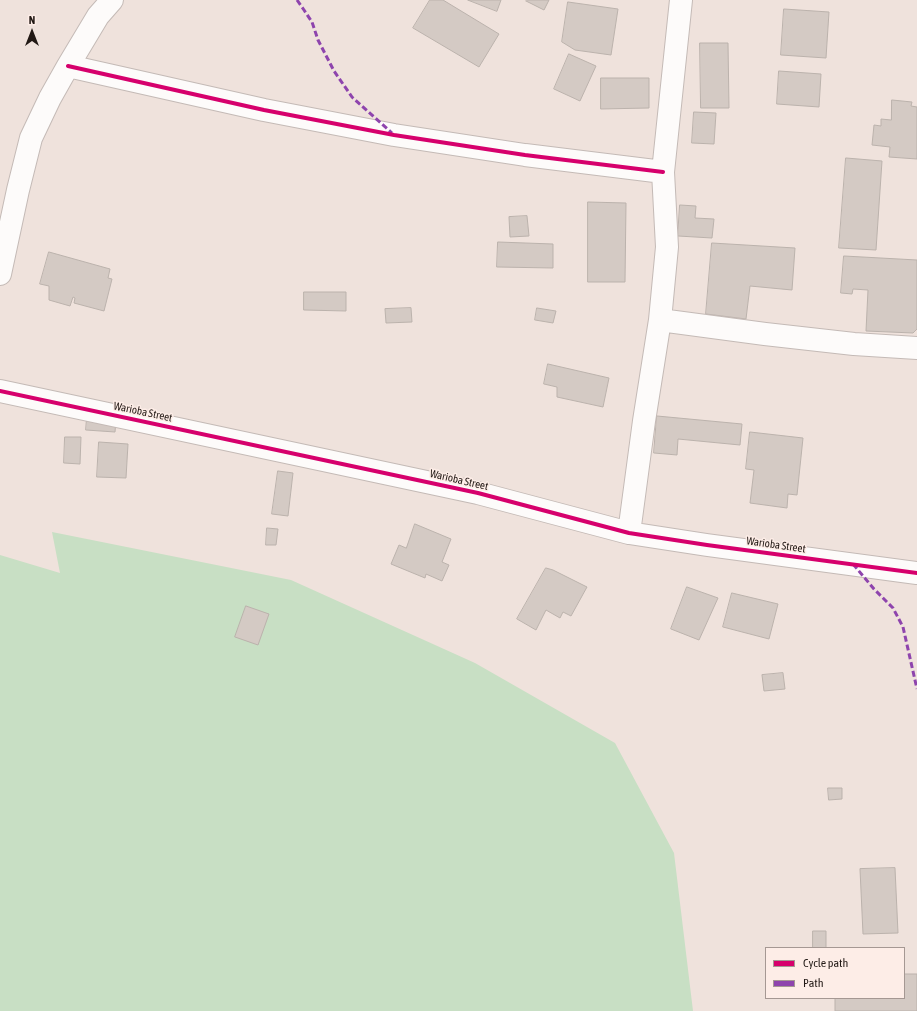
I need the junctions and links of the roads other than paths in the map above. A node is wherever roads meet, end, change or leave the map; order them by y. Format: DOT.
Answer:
graph roads {
  1 [pos="112,0"];
  2 [pos="681,0"];
  3 [pos="68,66"];
  4 [pos="663,172"];
  5 [pos="0,274"];
  6 [pos="660,320"];
  7 [pos="917,348"];
  8 [pos="0,391"];
  9 [pos="629,533"];
  10 [pos="917,573"];
  1 -- 3 [label="street"];
  2 -- 4 [label="street"];
  3 -- 4 [label="street"];
  3 -- 5 [label="street"];
  4 -- 6 [label="street"];
  6 -- 7 [label="street"];
  6 -- 9 [label="street"];
  8 -- 9 [label="street, Warioba Street"];
  9 -- 10 [label="street, Warioba Street"];
}
